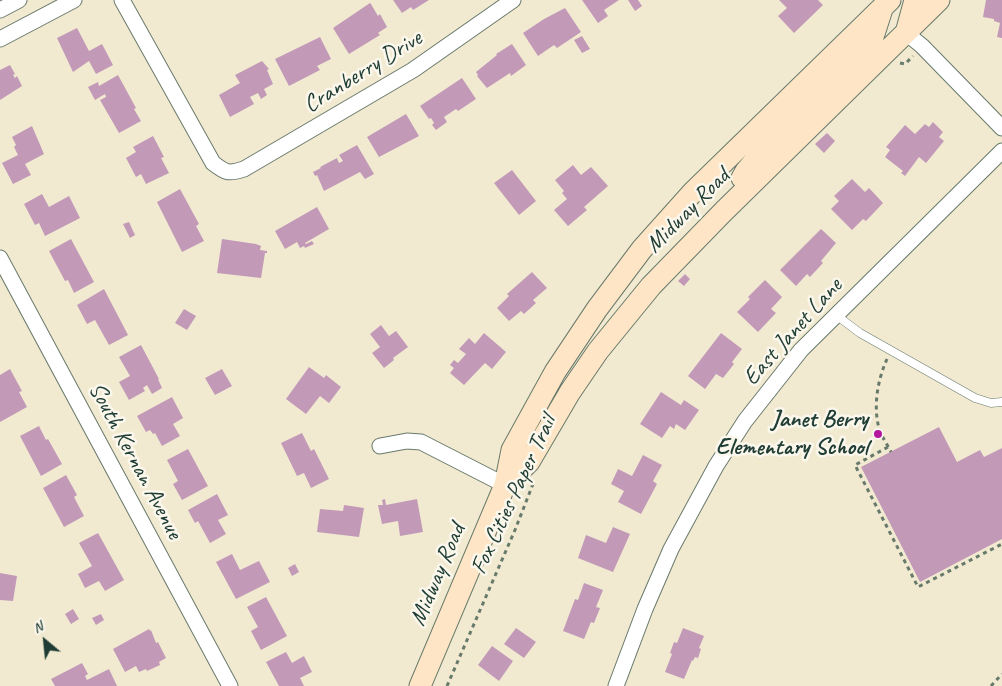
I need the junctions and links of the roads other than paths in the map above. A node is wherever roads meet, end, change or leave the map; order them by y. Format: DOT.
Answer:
graph roads {
  1 [pos="20,0"];
  2 [pos="74,0"];
  3 [pos="122,0"];
  4 [pos="513,0"];
  5 [pos="915,0"];
  6 [pos="940,0"];
  7 [pos="883,2"];
  8 [pos="0,10"];
  9 [pos="906,33"];
  10 [pos="0,39"];
  11 [pos="1002,128"];
  12 [pos="1002,151"];
  13 [pos="724,211"];
  14 [pos="0,258"];
  15 [pos="622,275"];
  16 [pos="645,293"];
  17 [pos="836,315"];
  18 [pos="1002,402"];
  19 [pos="380,446"];
  20 [pos="505,485"];
  21 [pos="226,685"];
  22 [pos="420,686"];
  23 [pos="616,686"];
  1 -- 8 [label="street"];
  2 -- 10 [label="street"];
  3 -- 4 [label="street, Cranberry Drive"];
  5 -- 9 [label="main road"];
  6 -- 9 [label="main road, Midway Road"];
  7 -- 9 [label="main road"];
  7 -- 13 [label="main road"];
  7 -- 15 [label="main road, Midway Road"];
  9 -- 11 [label="street"];
  9 -- 13 [label="main road, Midway Road"];
  12 -- 17 [label="street, East Janet Lane"];
  13 -- 16 [label="main road, Midway Road"];
  14 -- 21 [label="street, South Kernan Avenue"];
  15 -- 16 [label="main road"];
  15 -- 20 [label="main road, Midway Road"];
  16 -- 20 [label="main road, Midway Road"];
  17 -- 18 [label="lane"];
  17 -- 23 [label="street, East Janet Lane"];
  19 -- 20 [label="street"];
  20 -- 22 [label="main road, Midway Road"];
}
